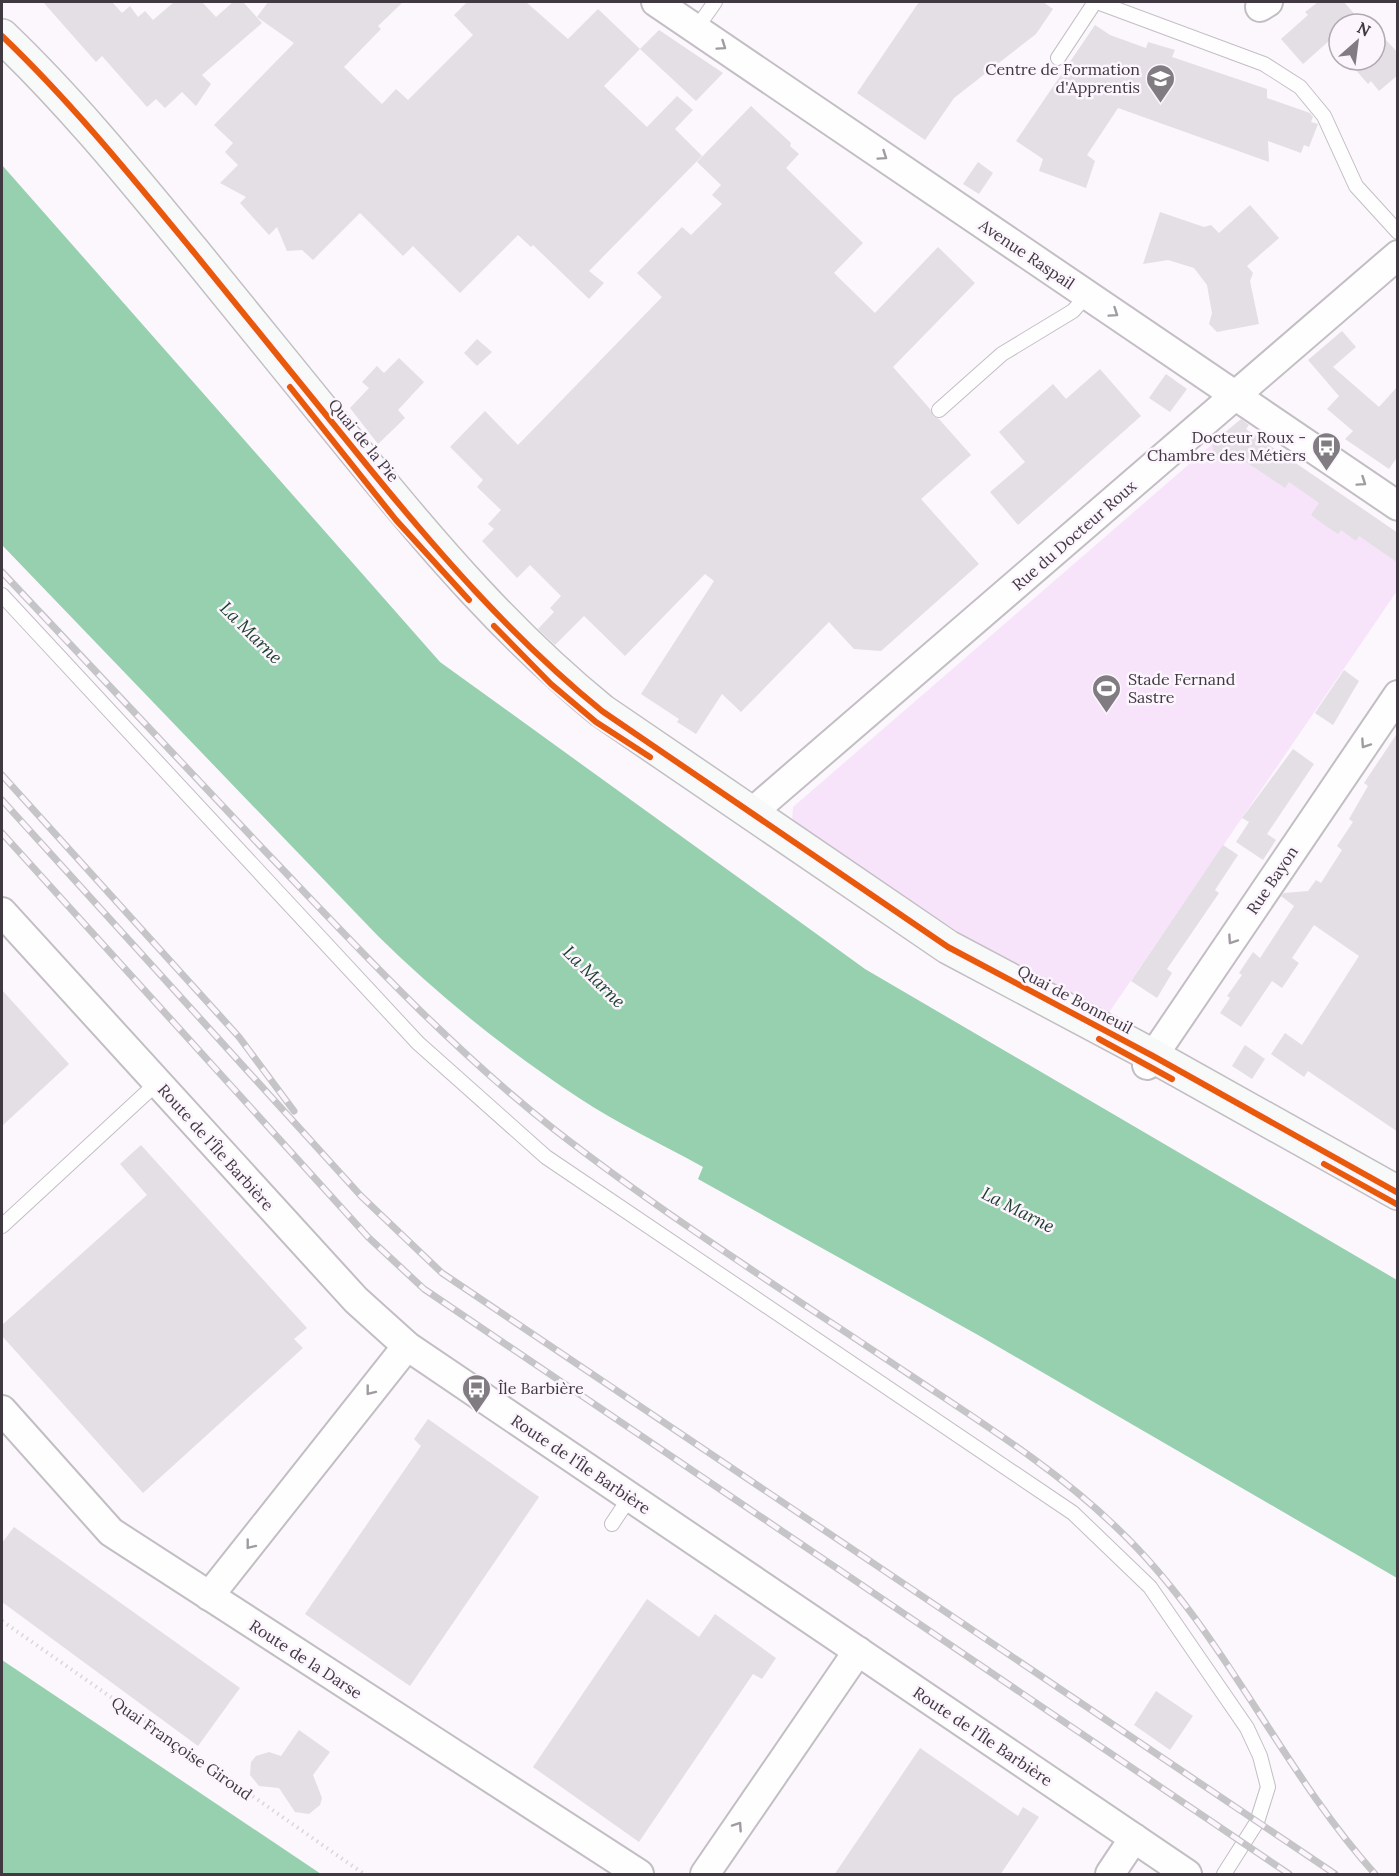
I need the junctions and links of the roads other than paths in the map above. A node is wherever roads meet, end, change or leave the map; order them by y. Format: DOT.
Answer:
graph roads {
  1 [pos="656,2"];
  2 [pos="715,2"];
  3 [pos="1096,2"];
  4 [pos="696,29"];
  5 [pos="2,36"];
  6 [pos="1058,58"];
  7 [pos="1398,232"];
  8 [pos="1398,255"];
  9 [pos="1087,295"];
  10 [pos="1235,395"];
  11 [pos="939,410"];
  12 [pos="1398,506"];
  13 [pos="2,595"];
  14 [pos="1398,695"];
  15 [pos="750,814"];
  16 [pos="2,912"];
  17 [pos="1150,1060"];
  18 [pos="158,1083"];
  19 [pos="1398,1193"];
  20 [pos="2,1226"];
  21 [pos="407,1346"];
  22 [pos="2,1410"];
  23 [pos="630,1497"];
  24 [pos="612,1524"];
  25 [pos="209,1596"];
  26 [pos="858,1651"];
  27 [pos="1134,1839"];
  28 [pos="639,1875"];
  29 [pos="705,1875"];
  30 [pos="1110,1875"];
  31 [pos="1187,1875"];
  32 [pos="1224,1875"];
  1 -- 4 [label="street, Avenue Raspail"];
  2 -- 4 [label="lane"];
  3 -- 6 [label="lane"];
  3 -- 7 [label="lane"];
  4 -- 9 [label="street, Avenue Raspail, one-way"];
  5 -- 15 [label="street, Quai de la Pie"];
  8 -- 10 [label="street, Rue du Docteur Roux"];
  9 -- 10 [label="street, Avenue Raspail, one-way"];
  9 -- 11 [label="lane"];
  10 -- 12 [label="street, Avenue Raspail, one-way"];
  10 -- 15 [label="street, Rue du Docteur Roux"];
  13 -- 32 [label="lane"];
  14 -- 17 [label="street, Rue Bayon, one-way"];
  15 -- 17 [label="street, Quai de Bonneuil"];
  16 -- 18 [label="street, Route de l'Île Barbière"];
  17 -- 19 [label="street, Quai de Bonneuil"];
  18 -- 20 [label="lane"];
  18 -- 21 [label="street, Route de l'Île Barbière"];
  21 -- 23 [label="street, Route de l'Île Barbière"];
  21 -- 25 [label="street, one-way"];
  22 -- 25 [label="street, Route de la Darse"];
  23 -- 24 [label="lane"];
  23 -- 26 [label="street, Route de l'Île Barbière"];
  25 -- 28 [label="street, Route de la Darse"];
  26 -- 27 [label="street, Route de l'Île Barbière"];
  29 -- 26 [label="street, one-way"];
  27 -- 30 [label="street"];
  27 -- 31 [label="street, Route de l'Île Barbière"];
}
